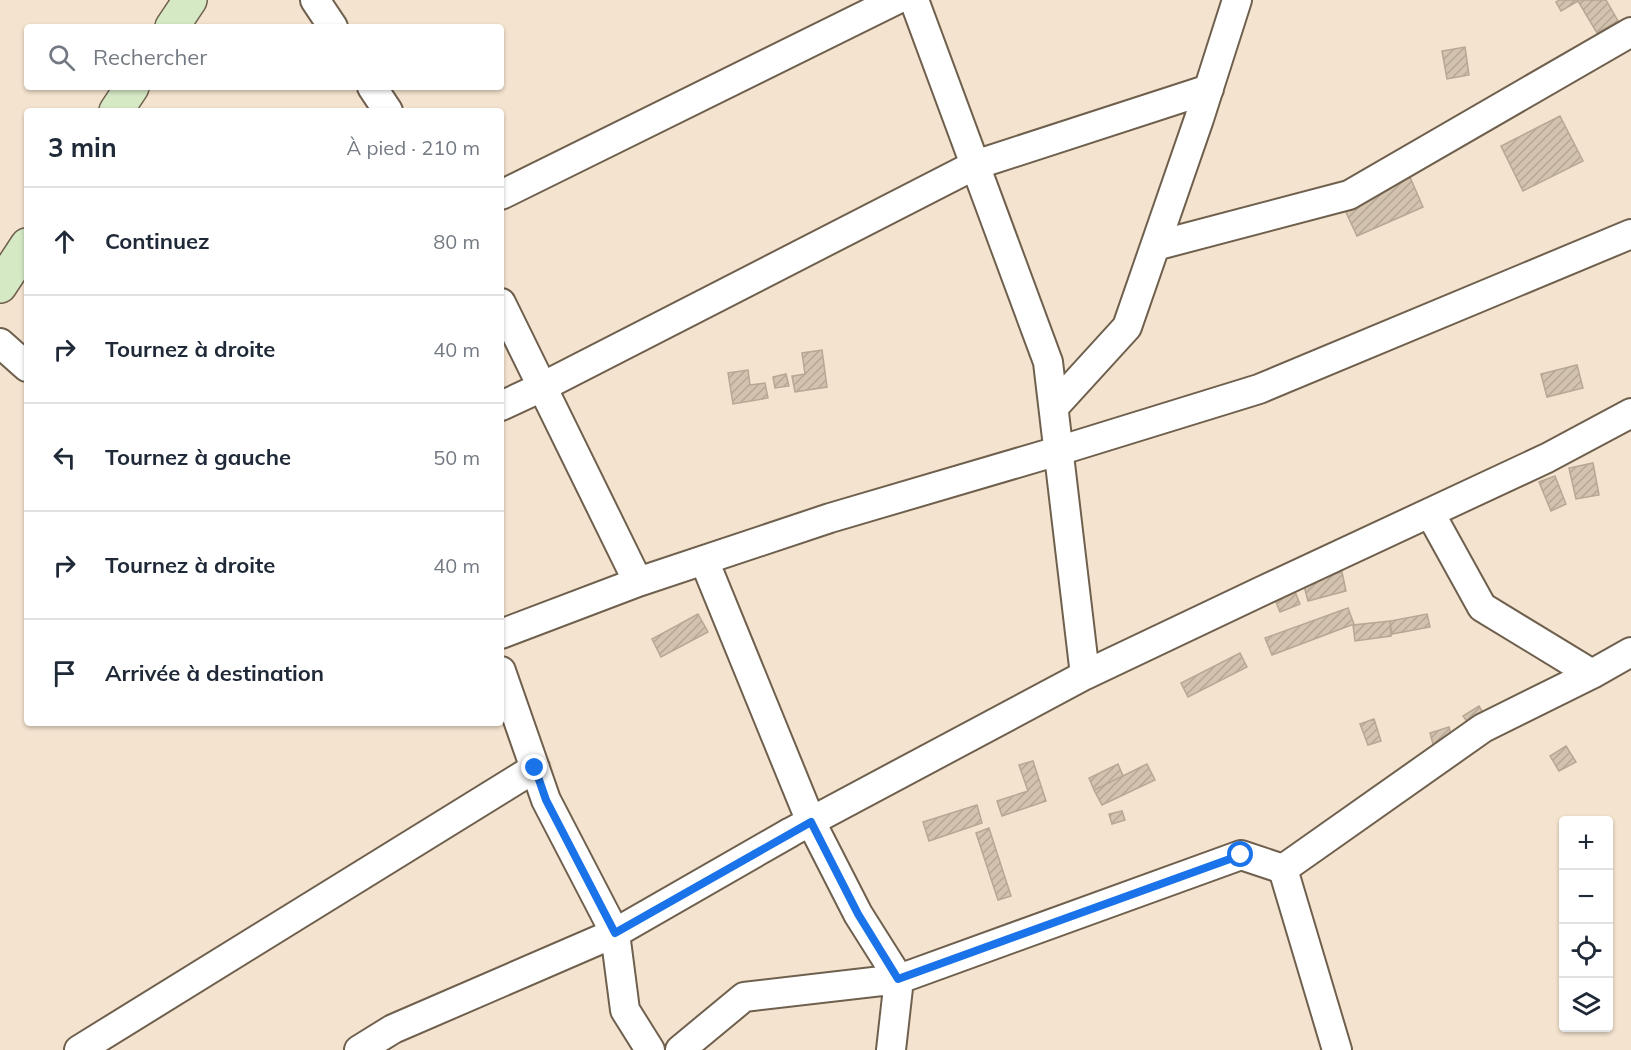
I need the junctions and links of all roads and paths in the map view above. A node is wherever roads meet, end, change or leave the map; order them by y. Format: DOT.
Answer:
graph roads {
  1 [pos="190,0"];
  2 [pos="315,0"];
  3 [pos="897,0"];
  4 [pos="914,0"];
  5 [pos="1237,0"];
  6 [pos="174,24"];
  7 [pos="331,24"];
  8 [pos="1631,32"];
  9 [pos="1209,89"];
  10 [pos="130,90"];
  11 [pos="374,90"];
  12 [pos="118,108"];
  13 [pos="386,108"];
  14 [pos="975,165"];
  15 [pos="504,194"];
  16 [pos="1631,234"];
  17 [pos="1155,246"];
  18 [pos="24,250"];
  19 [pos="0,286"];
  20 [pos="504,309"];
  21 [pos="0,343"];
  22 [pos="24,364"];
  23 [pos="542,387"];
  24 [pos="504,405"];
  25 [pos="1053,406"];
  26 [pos="1631,413"];
  27 [pos="1058,451"];
  28 [pos="1430,513"];
  29 [pos="704,560"];
  30 [pos="638,582"];
  31 [pos="504,633"];
  32 [pos="1631,652"];
  33 [pos="1592,674"];
  34 [pos="1085,675"];
  35 [pos="504,680"];
  36 [pos="535,768"];
  37 [pos="811,822"];
  38 [pos="1283,869"];
  39 [pos="615,933"];
  40 [pos="898,979"];
  41 [pos="79,1050"];
  42 [pos="358,1050"];
  43 [pos="650,1050"];
  44 [pos="680,1050"];
  45 [pos="891,1050"];
  46 [pos="1337,1050"];
  1 -- 6 [label="street"];
  2 -- 7 [label="street"];
  3 -- 15 [label="street"];
  4 -- 14 [label="street"];
  5 -- 9 [label="street"];
  8 -- 17 [label="street"];
  9 -- 14 [label="street"];
  9 -- 17 [label="street"];
  10 -- 12 [label="street"];
  11 -- 13 [label="street"];
  14 -- 23 [label="street"];
  14 -- 25 [label="street"];
  16 -- 27 [label="street"];
  17 -- 25 [label="street"];
  18 -- 19 [label="street"];
  20 -- 23 [label="street"];
  21 -- 22 [label="street"];
  23 -- 24 [label="street"];
  23 -- 30 [label="street"];
  25 -- 27 [label="street"];
  26 -- 28 [label="street"];
  27 -- 29 [label="street"];
  27 -- 34 [label="street"];
  28 -- 33 [label="street"];
  28 -- 34 [label="street"];
  29 -- 30 [label="street"];
  29 -- 37 [label="street"];
  30 -- 31 [label="street"];
  32 -- 33 [label="street"];
  33 -- 38 [label="street"];
  34 -- 37 [label="street"];
  35 -- 36 [label="street"];
  36 -- 39 [label="street"];
  36 -- 41 [label="street"];
  37 -- 39 [label="street"];
  37 -- 40 [label="street"];
  38 -- 40 [label="street"];
  38 -- 46 [label="street"];
  39 -- 42 [label="street"];
  39 -- 43 [label="street"];
  40 -- 44 [label="street"];
  40 -- 45 [label="street"];
}
